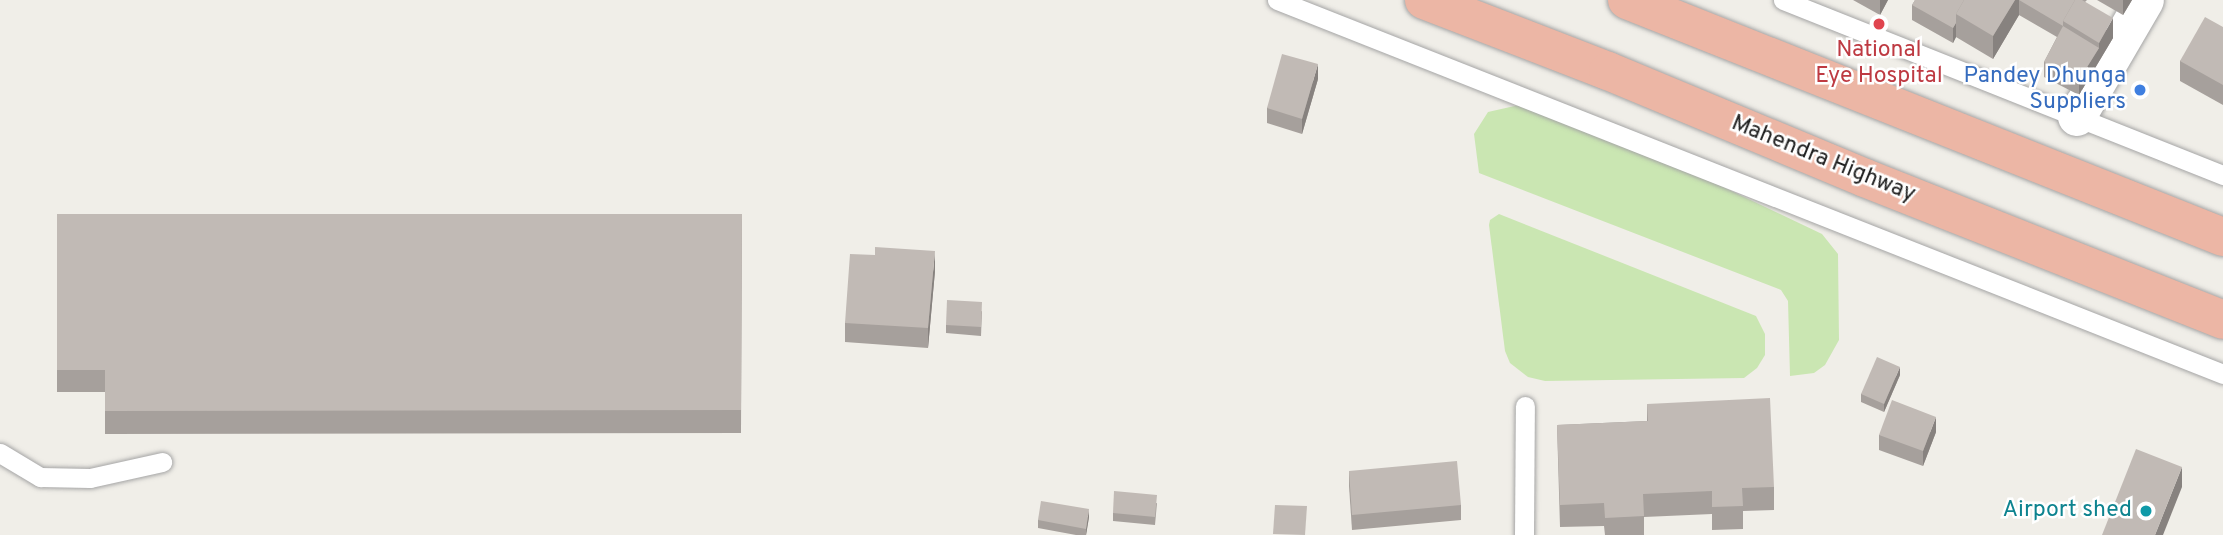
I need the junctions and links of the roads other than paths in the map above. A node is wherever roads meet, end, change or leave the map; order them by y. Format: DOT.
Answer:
graph roads {
  1 [pos="1277,0"];
  2 [pos="1424,0"];
  3 [pos="1627,0"];
  4 [pos="1783,0"];
  5 [pos="2145,0"];
  6 [pos="2077,117"];
  7 [pos="2223,175"];
  8 [pos="2223,236"];
  9 [pos="2223,320"];
  10 [pos="2223,373"];
  11 [pos="1525,406"];
  12 [pos="0,453"];
  13 [pos="162,462"];
  14 [pos="1524,535"];
  1 -- 10 [label="lane"];
  2 -- 9 [label="highway, Mahendra Highway"];
  3 -- 8 [label="highway"];
  4 -- 6 [label="lane"];
  5 -- 6 [label="street"];
  6 -- 7 [label="lane"];
  11 -- 14 [label="lane"];
  12 -- 13 [label="lane"];
}
